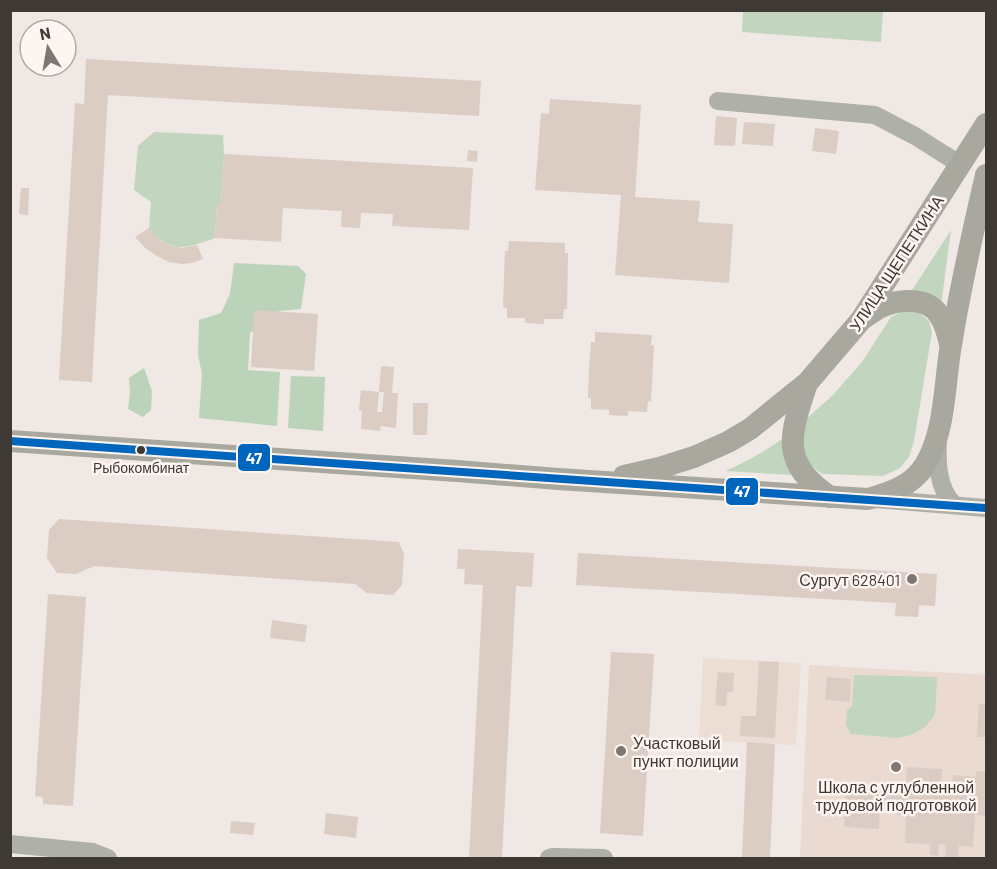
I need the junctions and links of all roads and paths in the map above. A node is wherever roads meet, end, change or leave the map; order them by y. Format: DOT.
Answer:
graph roads {
  1 [pos="718,100"];
  2 [pos="987,124"];
  3 [pos="961,165"];
  4 [pos="987,175"];
  5 [pos="861,321"];
  6 [pos="951,346"];
  7 [pos="808,382"];
  8 [pos="938,435"];
  9 [pos="10,441"];
  10 [pos="602,482"];
  11 [pos="830,497"];
  12 [pos="868,499"];
  13 [pos="954,505"];
  14 [pos="987,508"];
  15 [pos="10,844"];
  16 [pos="108,858"];
  17 [pos="549,858"];
  18 [pos="584,858"];
  19 [pos="604,858"];
  1 -- 3 [label="street"];
  2 -- 3 [label="main road, УЛИЦА ЩЕПЕТКИНА"];
  3 -- 5 [label="main road, УЛИЦА ЩЕПЕТКИНА"];
  4 -- 6 [label="main road"];
  5 -- 6 [label="main road"];
  5 -- 7 [label="main road, УЛИЦА ЩЕПЕТКИНА"];
  6 -- 8 [label="main road"];
  7 -- 10 [label="main road, УЛИЦА ЩЕПЕТКИНА"];
  7 -- 11 [label="main road"];
  8 -- 12 [label="main road"];
  8 -- 13 [label="street"];
  9 -- 10 [label="main road"];
  10 -- 11 [label="main road"];
  11 -- 12 [label="main road"];
  12 -- 13 [label="street"];
  13 -- 14 [label="street"];
  15 -- 16 [label="street"];
  17 -- 18 [label="street"];
  18 -- 19 [label="street"];
}
